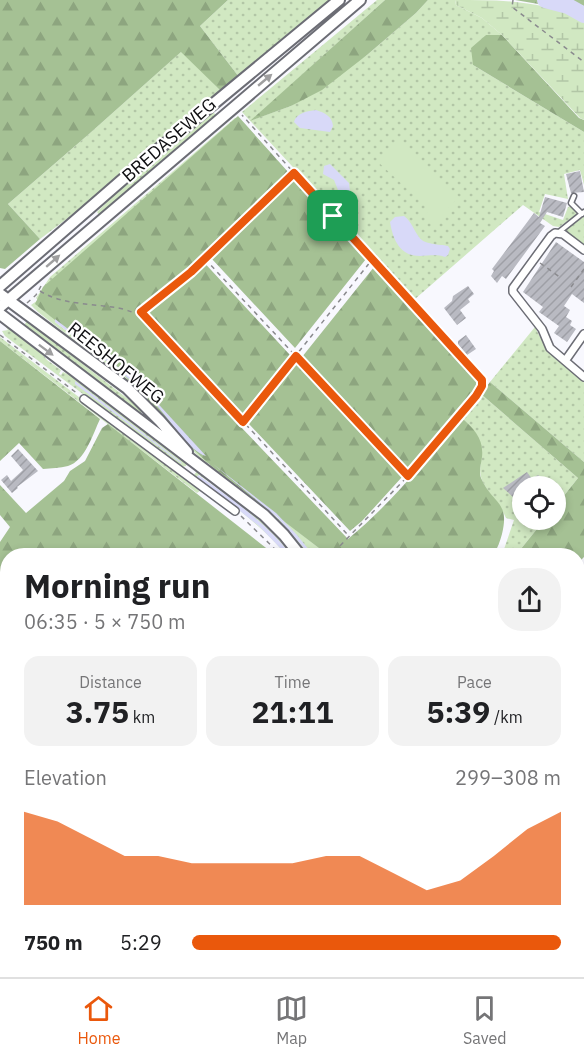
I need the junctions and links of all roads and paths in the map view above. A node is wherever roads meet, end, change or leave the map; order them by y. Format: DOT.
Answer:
graph roads {
  1 [pos="339,0"];
  2 [pos="360,0"];
  3 [pos="513,0"];
  4 [pos="584,62"];
  5 [pos="226,95"];
  6 [pos="237,109"];
  7 [pos="294,173"];
  8 [pos="574,196"];
  9 [pos="583,213"];
  10 [pos="559,232"];
  11 [pos="584,250"];
  12 [pos="205,258"];
  13 [pos="534,259"];
  14 [pos="372,260"];
  15 [pos="584,269"];
  16 [pos="561,279"];
  17 [pos="0,286"];
  18 [pos="571,287"];
  19 [pos="39,291"];
  20 [pos="3,300"];
  21 [pos="141,312"];
  22 [pos="0,314"];
  23 [pos="584,334"];
  24 [pos="0,335"];
  25 [pos="296,356"];
  26 [pos="565,361"];
  27 [pos="584,377"];
  28 [pos="84,399"];
  29 [pos="243,422"];
  30 [pos="195,461"];
  31 [pos="185,473"];
  32 [pos="408,476"];
  33 [pos="235,511"];
  34 [pos="348,535"];
  35 [pos="274,548"];
  36 [pos="294,548"];
  37 [pos="337,548"];
  1 -- 5 [label="main road, BREDASEWEG"];
  6 -- 2 [label="main road, BREDASEWEG, one-way"];
  3 -- 4 [label="path"];
  5 -- 6 [label="main road"];
  5 -- 17 [label="main road, BREDASEWEG"];
  6 -- 7 [label="path"];
  20 -- 6 [label="main road, BREDASEWEG, one-way"];
  7 -- 12 [label="path"];
  7 -- 14 [label="path"];
  8 -- 9 [label="lane"];
  9 -- 10 [label="lane"];
  10 -- 11 [label="street"];
  10 -- 13 [label="street"];
  12 -- 21 [label="path"];
  12 -- 25 [label="path"];
  13 -- 16 [label="path"];
  13 -- 26 [label="street"];
  14 -- 25 [label="path"];
  14 -- 32 [label="path"];
  15 -- 18 [label="path"];
  19 -- 21 [label="path"];
  20 -- 30 [label="main road, REESHOFWEG"];
  21 -- 29 [label="path"];
  22 -- 30 [label="main road, REESHOFWEG, one-way"];
  23 -- 26 [label="street"];
  24 -- 28 [label="path"];
  25 -- 29 [label="path"];
  25 -- 32 [label="path"];
  26 -- 27 [label="street"];
  28 -- 31 [label="street"];
  29 -- 34 [label="path"];
  30 -- 31 [label="street"];
  30 -- 36 [label="main road, REESHOFWEG"];
  31 -- 33 [label="street"];
  32 -- 34 [label="path"];
  33 -- 35 [label="path"];
  34 -- 37 [label="path"];
}
